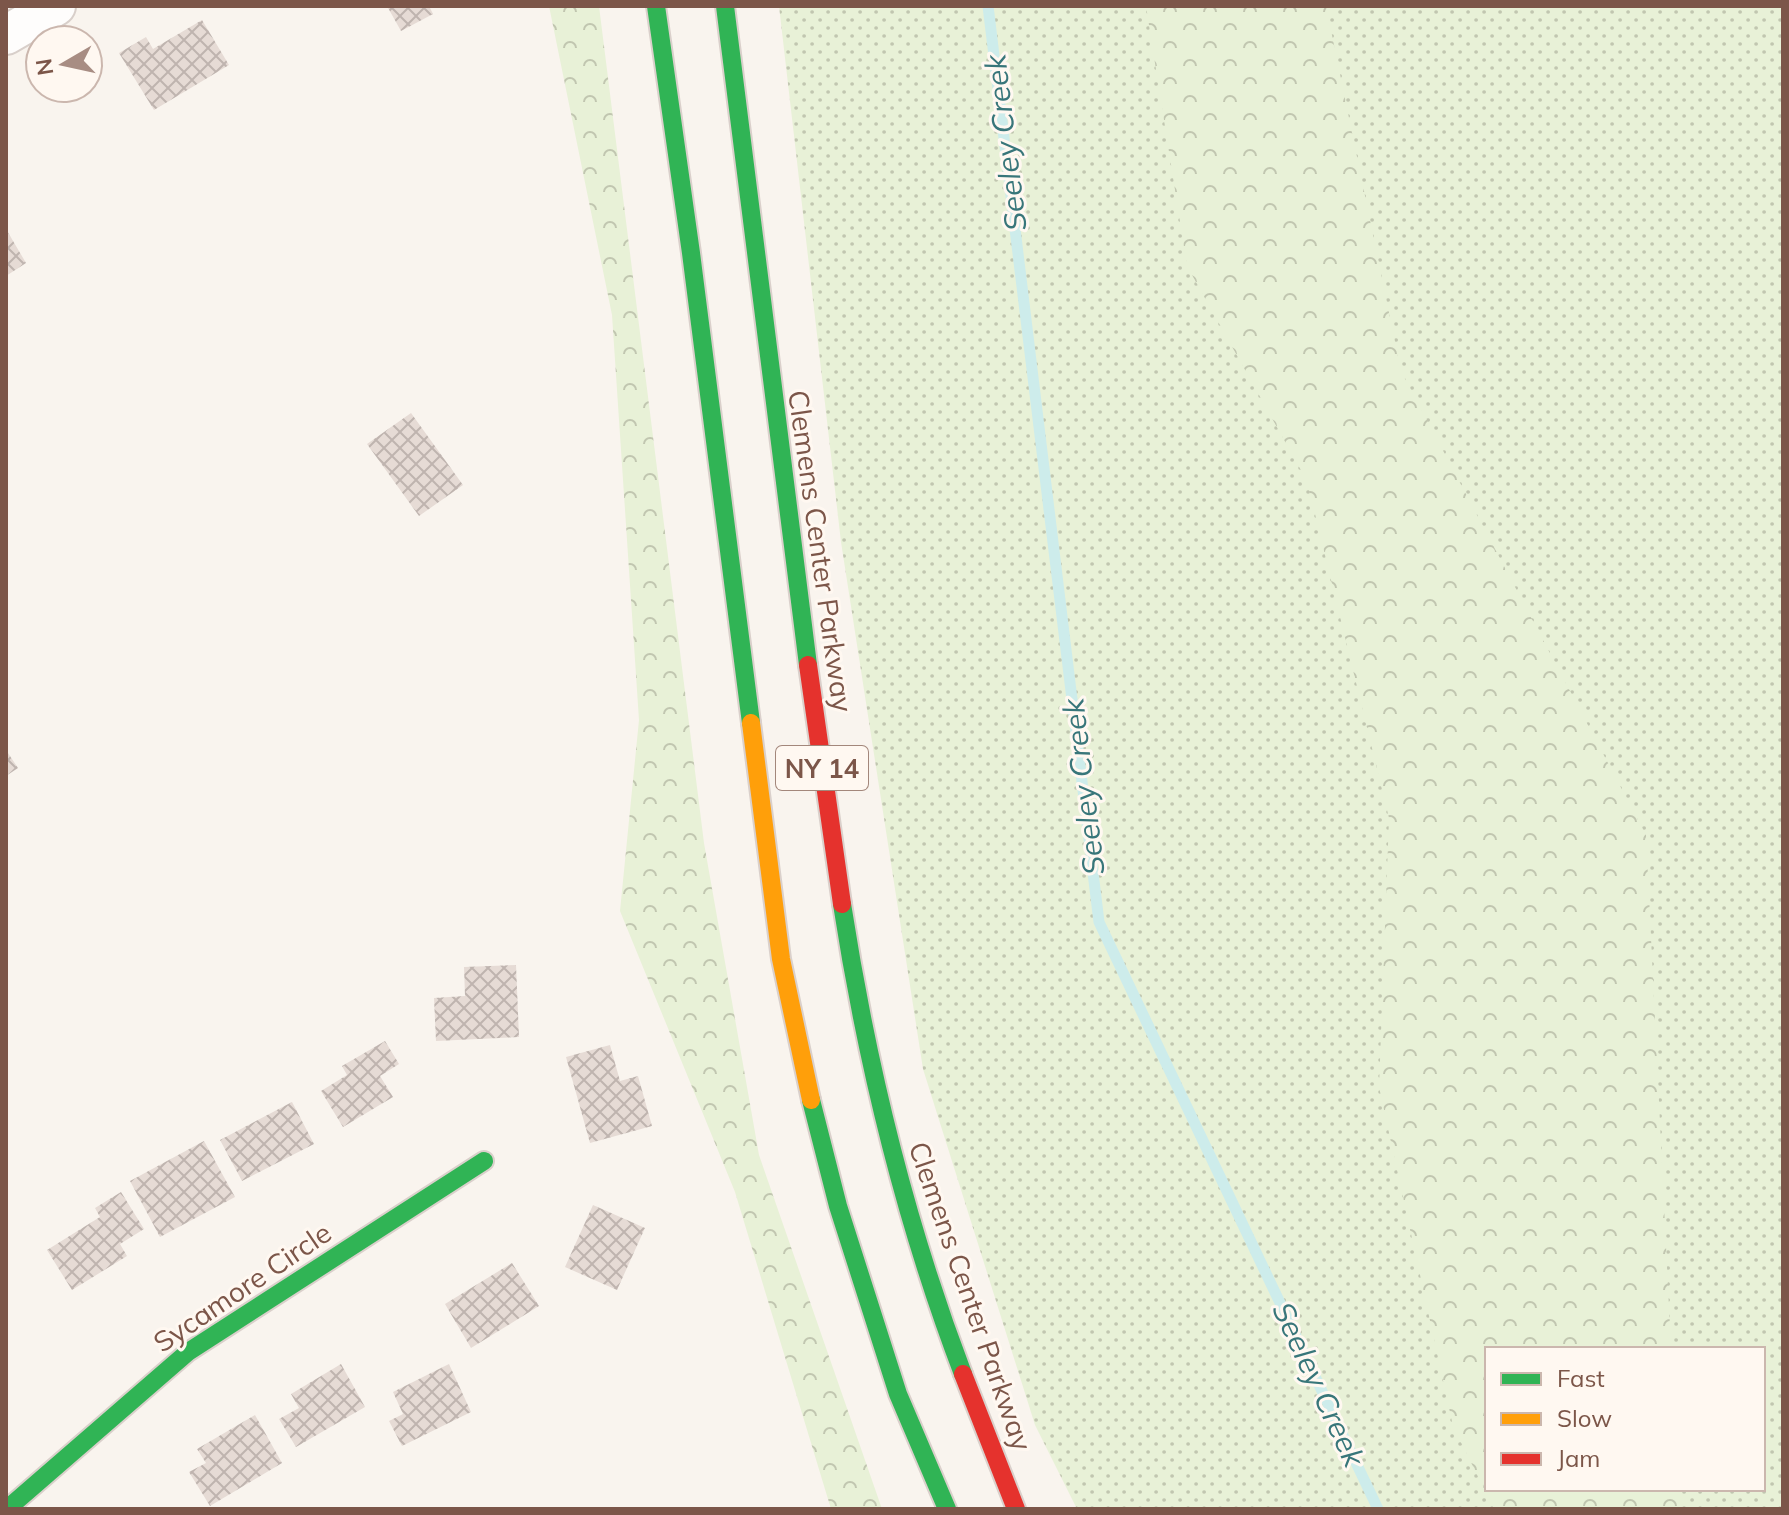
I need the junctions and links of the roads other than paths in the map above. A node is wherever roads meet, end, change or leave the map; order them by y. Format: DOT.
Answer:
graph roads {
  1 [pos="56,6"];
  2 [pos="656,6"];
  3 [pos="725,6"];
  4 [pos="6,35"];
  5 [pos="484,1161"];
  6 [pos="7,1509"];
  7 [pos="947,1509"];
  8 [pos="1016,1509"];
  1 -- 4 [label="street"];
  2 -- 7 [label="main road, NY 14"];
  3 -- 8 [label="main road, Clemens Center Parkway / NY 14"];
  5 -- 6 [label="main road, Sycamore Circle"];
}
